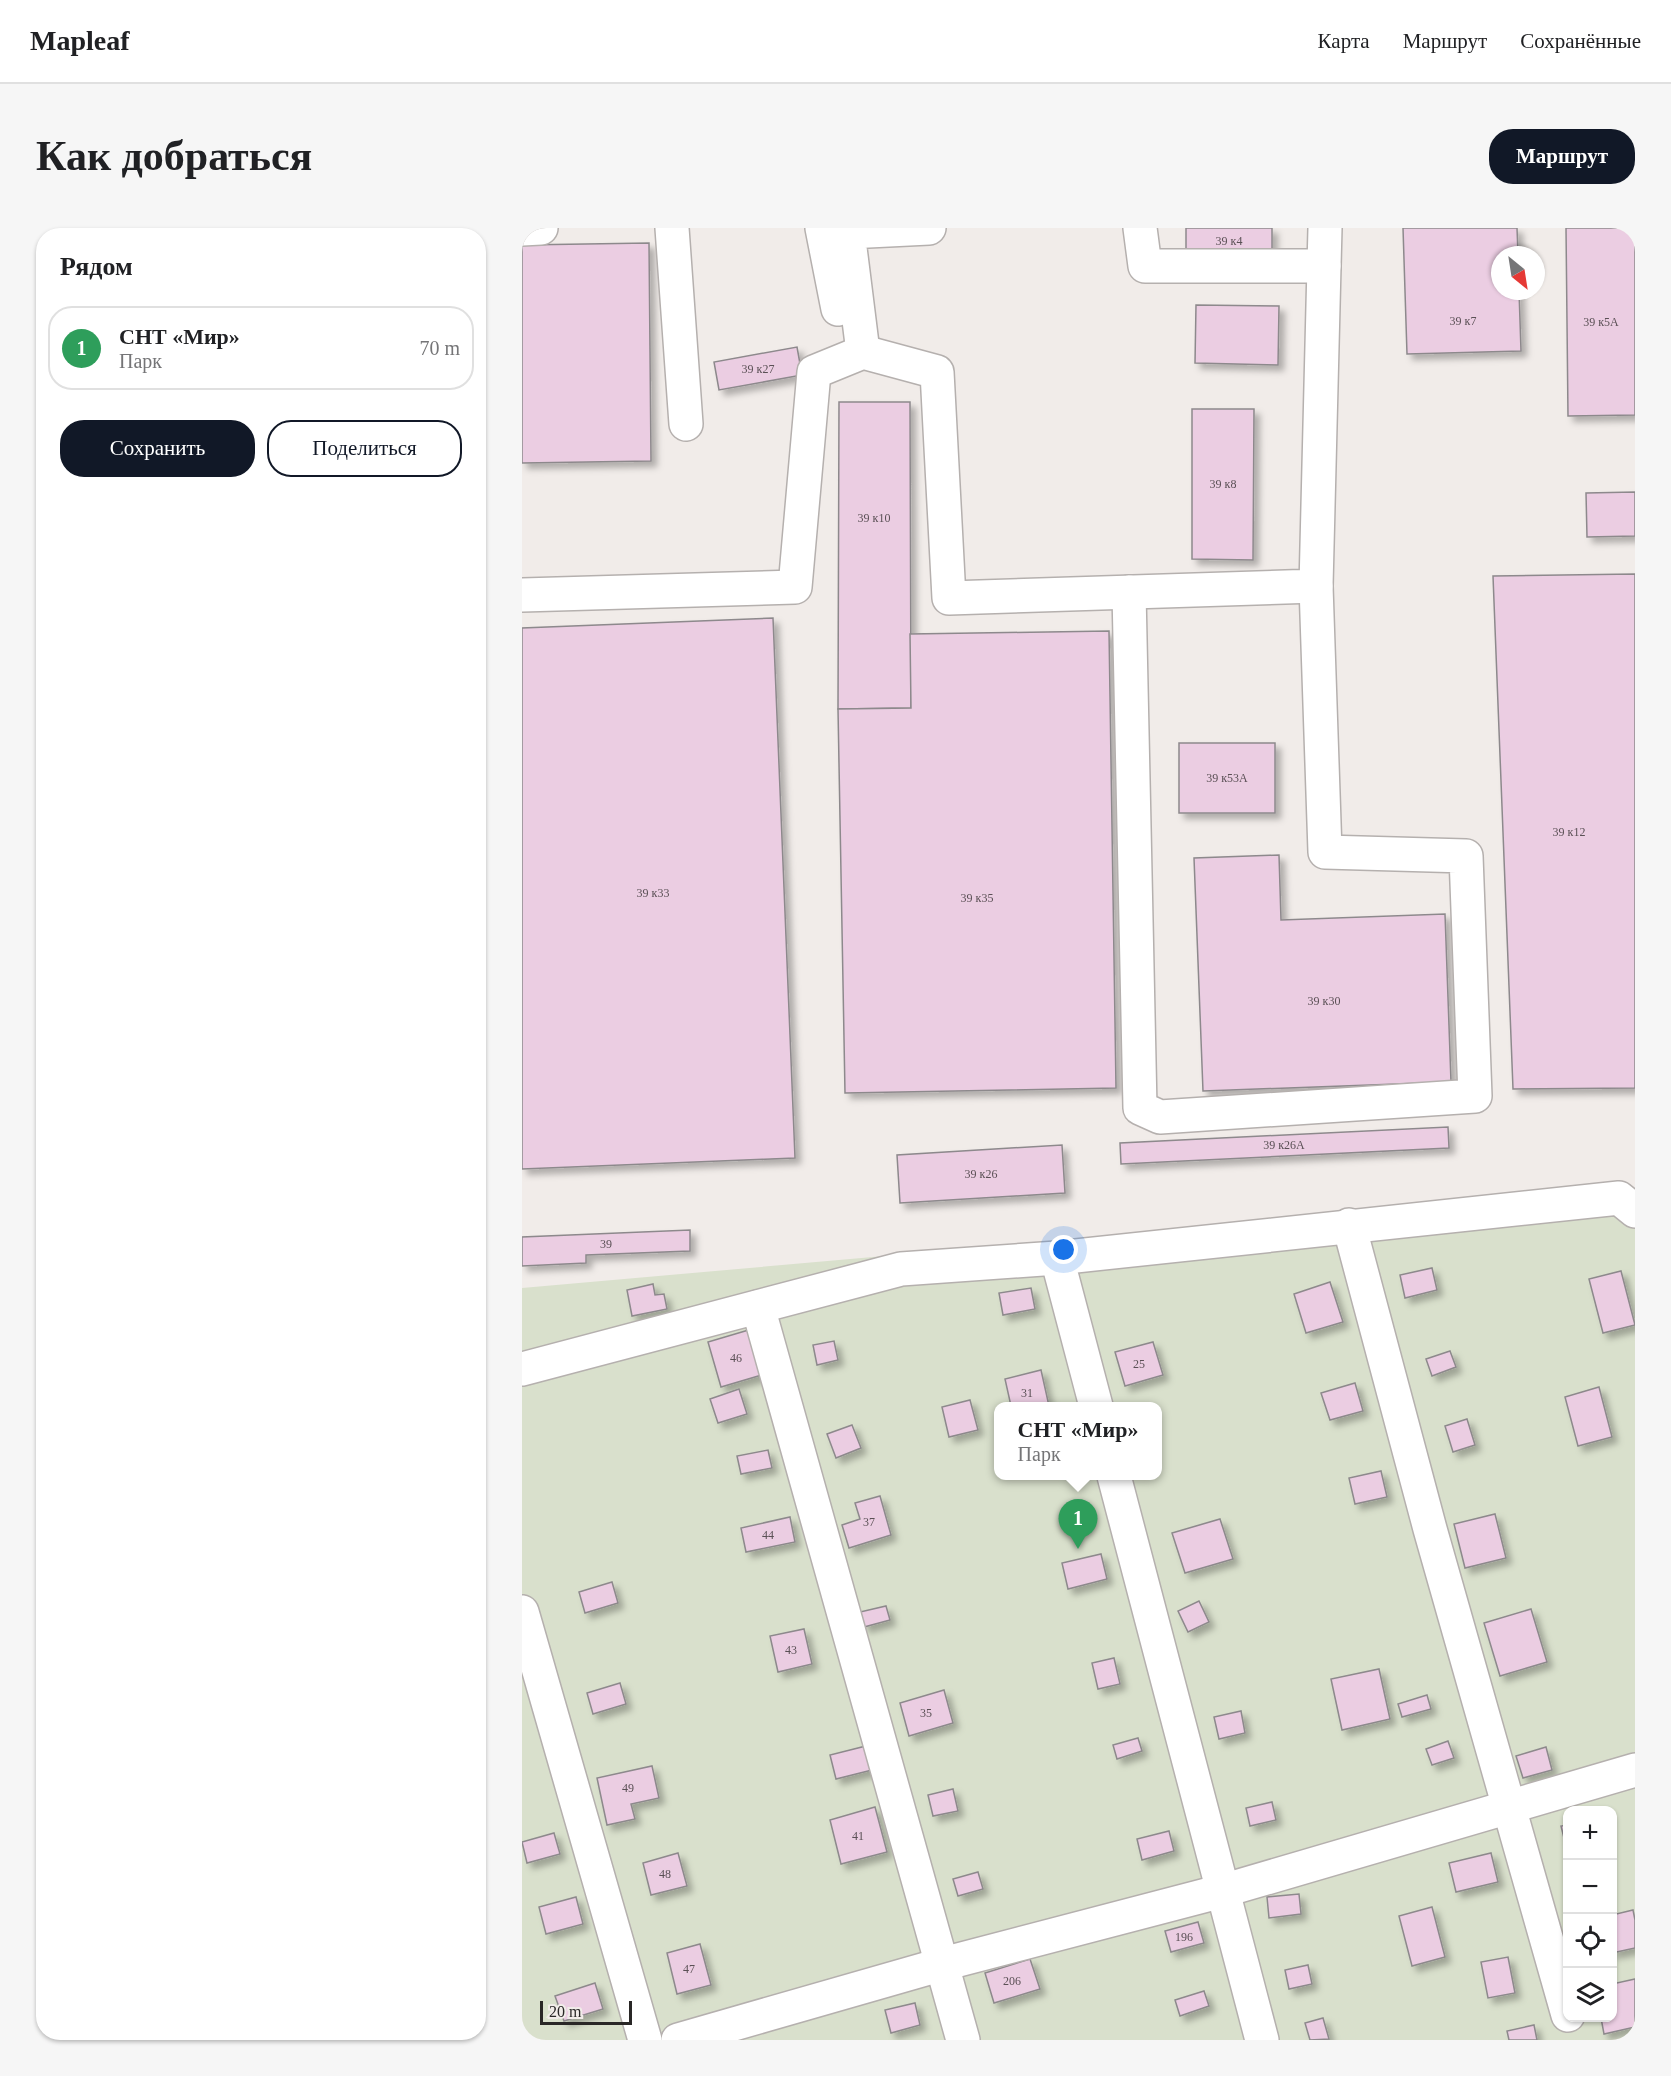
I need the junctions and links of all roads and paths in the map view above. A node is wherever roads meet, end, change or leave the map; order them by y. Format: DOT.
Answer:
graph roads {
  1 [pos="541,228"];
  2 [pos="672,228"];
  3 [pos="822,228"];
  4 [pos="929,228"];
  5 [pos="1140,228"];
  6 [pos="1325,228"];
  7 [pos="522,229"];
  8 [pos="1324,266"];
  9 [pos="856,355"];
  10 [pos="686,424"];
  11 [pos="1316,586"];
  12 [pos="1130,592"];
  13 [pos="522,595"];
  14 [pos="1635,1211"];
  15 [pos="1349,1225"];
  16 [pos="1057,1258"];
  17 [pos="758,1307"];
  18 [pos="522,1369"];
  19 [pos="1095,1402"];
  20 [pos="1115,1480"];
  21 [pos="522,1612"];
  22 [pos="1635,1770"];
  23 [pos="1509,1806"];
  24 [pos="1222,1891"];
  25 [pos="943,1964"];
  26 [pos="1563,1998"];
  27 [pos="1570,2022"];
  28 [pos="645,2040"];
  29 [pos="678,2040"];
  30 [pos="963,2040"];
  31 [pos="1262,2040"];
  32 [pos="1574,2040"];
  1 -- 7 [label="lane"];
  2 -- 10 [label="lane"];
  3 -- 9 [label="lane"];
  4 -- 9 [label="lane"];
  5 -- 8 [label="lane"];
  6 -- 8 [label="lane"];
  8 -- 11 [label="lane"];
  9 -- 12 [label="lane"];
  9 -- 13 [label="lane"];
  11 -- 12 [label="lane"];
  11 -- 12 [label="lane"];
  14 -- 15 [label="lane"];
  15 -- 16 [label="lane"];
  15 -- 23 [label="lane"];
  16 -- 17 [label="lane"];
  16 -- 19 [label="lane"];
  17 -- 18 [label="lane"];
  17 -- 25 [label="lane"];
  20 -- 24 [label="lane"];
  21 -- 28 [label="lane"];
  22 -- 23 [label="lane"];
  23 -- 24 [label="lane"];
  23 -- 26 [label="lane"];
  24 -- 25 [label="lane"];
  24 -- 31 [label="lane"];
  25 -- 29 [label="lane"];
  25 -- 30 [label="lane"];
  27 -- 32 [label="lane"];
}
